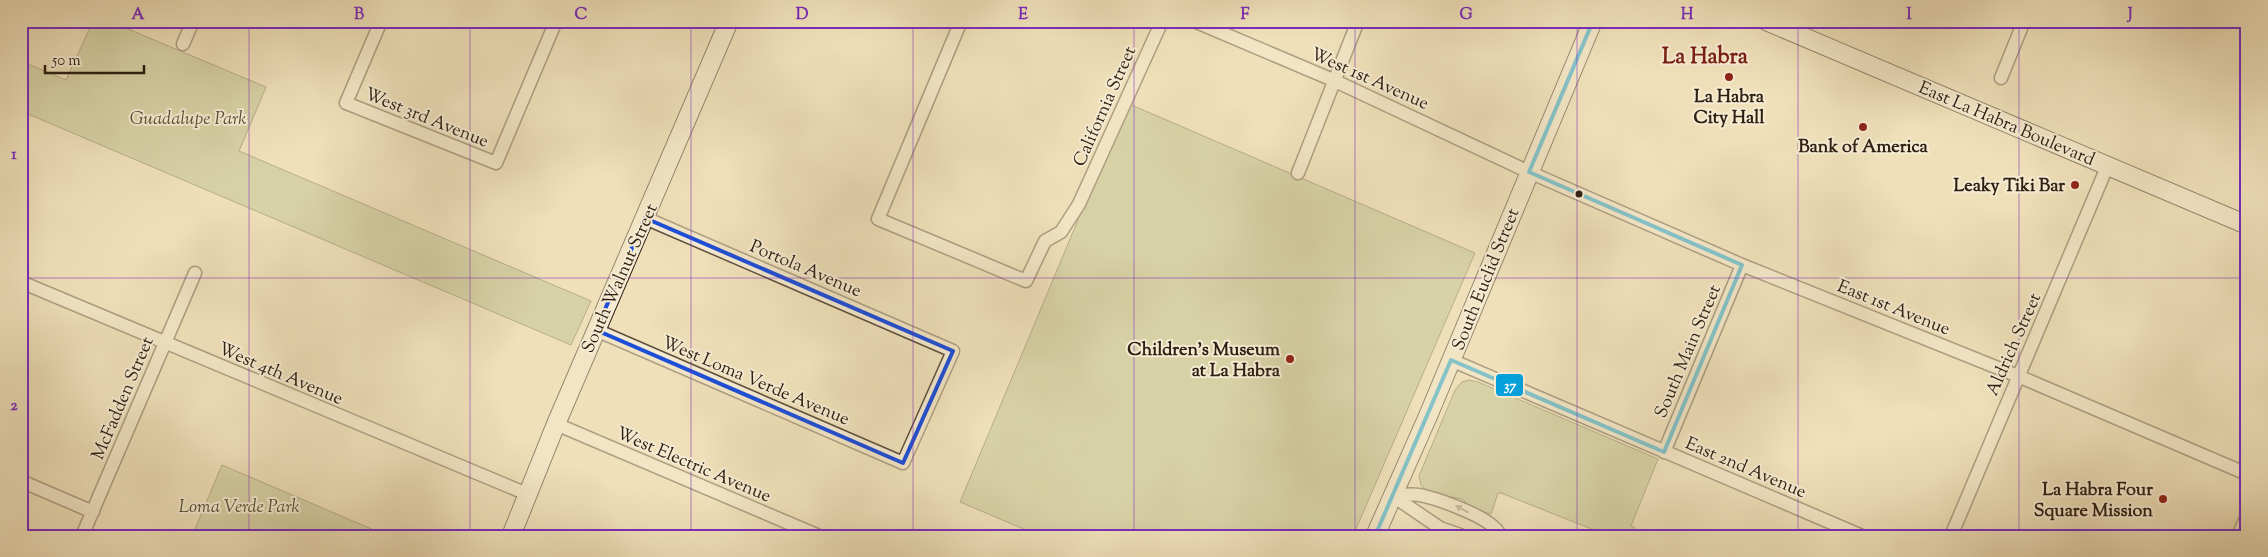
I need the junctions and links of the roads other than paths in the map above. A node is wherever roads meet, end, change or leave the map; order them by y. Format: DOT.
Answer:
graph roads {
  1 [pos="193,21"];
  2 [pos="381,21"];
  3 [pos="556,21"];
  4 [pos="729,21"];
  5 [pos="961,21"];
  6 [pos="1162,21"];
  7 [pos="1194,21"];
  8 [pos="1358,21"];
  9 [pos="1593,21"];
  10 [pos="1766,21"];
  11 [pos="2024,21"];
  12 [pos="183,44"];
  13 [pos="2001,78"];
  14 [pos="1333,80"];
  15 [pos="2107,167"];
  16 [pos="1529,172"];
  17 [pos="1298,173"];
  18 [pos="645,218"];
  19 [pos="2247,225"];
  20 [pos="1742,265"];
  21 [pos="195,273"];
  22 [pos="21,282"];
  23 [pos="596,330"];
  24 [pos="165,343"];
  25 [pos="1451,360"];
  26 [pos="2018,376"];
  27 [pos="556,424"];
  28 [pos="1664,452"];
  29 [pos="903,463"];
  30 [pos="2247,474"];
  31 [pos="21,482"];
  32 [pos="527,494"];
  33 [pos="1392,496"];
  34 [pos="93,512"];
  35 [pos="2247,516"];
  36 [pos="82,536"];
  37 [pos="511,536"];
  38 [pos="819,536"];
  39 [pos="1375,536"];
  40 [pos="1464,536"];
  41 [pos="1500,536"];
  42 [pos="1862,536"];
  43 [pos="1951,536"];
  44 [pos="2238,536"];
  1 -- 12 [label="street"];
  2 -- 3 [label="street, West 3rd Avenue"];
  4 -- 18 [label="main road, South Walnut Street"];
  5 -- 6 [label="street, California Street"];
  7 -- 14 [label="street, West 1st Avenue"];
  8 -- 14 [label="street"];
  9 -- 16 [label="main road, South Euclid Street"];
  10 -- 15 [label="main road, East La Habra Boulevard"];
  11 -- 13 [label="street"];
  14 -- 16 [label="street, West 1st Avenue"];
  14 -- 17 [label="street"];
  15 -- 19 [label="main road, East La Habra Boulevard"];
  15 -- 26 [label="street, Aldrich Street"];
  16 -- 20 [label="street, East 1st Avenue"];
  16 -- 25 [label="main road, South Euclid Street"];
  18 -- 23 [label="main road, South Walnut Street"];
  18 -- 29 [label="street, Portola Avenue"];
  20 -- 26 [label="street, East 1st Avenue"];
  20 -- 28 [label="street, South Main Street"];
  21 -- 24 [label="street, McFadden Street"];
  22 -- 24 [label="street, West 4th Avenue"];
  23 -- 27 [label="main road, South Walnut Street"];
  23 -- 29 [label="street, West Loma Verde Avenue"];
  24 -- 32 [label="street, West 4th Avenue"];
  24 -- 34 [label="street, McFadden Street"];
  25 -- 28 [label="street, East 2nd Avenue"];
  25 -- 33 [label="main road, South Euclid Street"];
  26 -- 30 [label="street, East 1st Avenue"];
  26 -- 43 [label="street, Aldrich Street"];
  27 -- 32 [label="main road, South Walnut Street"];
  27 -- 38 [label="street, West Electric Avenue"];
  28 -- 42 [label="street, East 2nd Avenue"];
  31 -- 34 [label="street"];
  32 -- 37 [label="main road, South Walnut Street"];
  33 -- 39 [label="main road, South Euclid Street"];
  33 -- 40 [label="street"];
  41 -- 33 [label="street, one-way"];
  34 -- 36 [label="street, McFadden Street"];
  35 -- 44 [label="street"];
}
